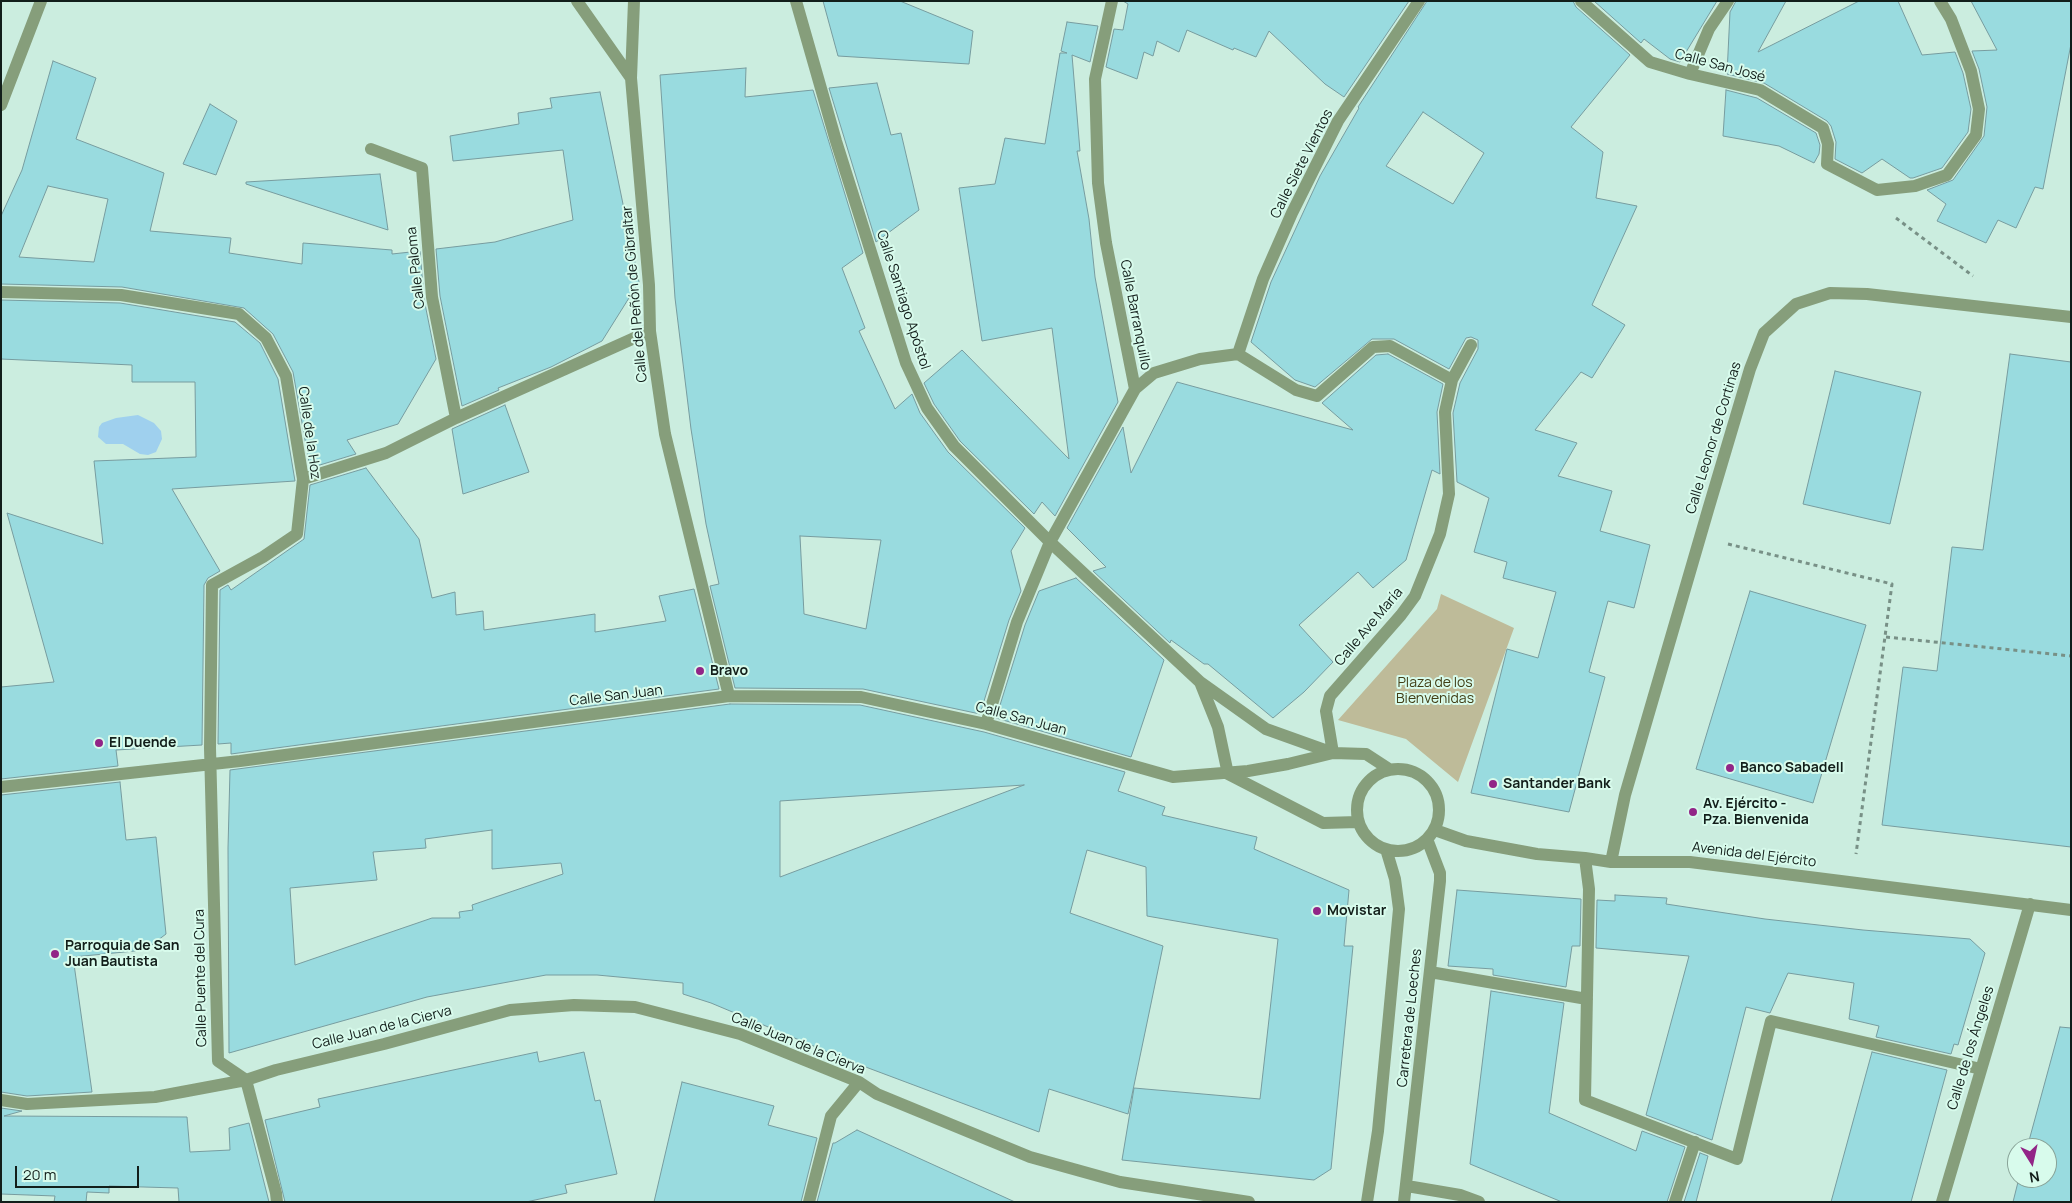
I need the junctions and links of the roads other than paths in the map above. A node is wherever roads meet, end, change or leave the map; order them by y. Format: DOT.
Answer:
graph roads {
  1 [pos="41,1"];
  2 [pos="577,1"];
  3 [pos="634,1"];
  4 [pos="796,1"];
  5 [pos="1112,1"];
  6 [pos="1419,1"];
  7 [pos="1580,1"];
  8 [pos="1728,1"];
  9 [pos="1940,1"];
  10 [pos="1690,74"];
  11 [pos="631,78"];
  12 [pos="1,105"];
  13 [pos="371,149"];
  14 [pos="1,292"];
  15 [pos="2071,317"];
  16 [pos="650,331"];
  17 [pos="1471,345"];
  18 [pos="1238,354"];
  19 [pos="1452,380"];
  20 [pos="1135,389"];
  21 [pos="456,418"];
  22 [pos="303,479"];
  23 [pos="1050,542"];
  24 [pos="1200,682"];
  25 [pos="729,696"];
  26 [pos="986,724"];
  27 [pos="1334,752"];
  28 [pos="210,764"];
  29 [pos="1389,769"];
  30 [pos="1228,774"];
  31 [pos="1,786"];
  32 [pos="1358,822"];
  33 [pos="1431,834"];
  34 [pos="1386,850"];
  35 [pos="1585,858"];
  36 [pos="1611,862"];
  37 [pos="2030,904"];
  38 [pos="2071,910"];
  39 [pos="1430,972"];
  40 [pos="1587,999"];
  41 [pos="1981,1069"];
  42 [pos="246,1080"];
  43 [pos="859,1082"];
  44 [pos="1,1100"];
  45 [pos="1695,1142"];
  46 [pos="1407,1186"];
  47 [pos="277,1202"];
  48 [pos="809,1202"];
  49 [pos="1249,1202"];
  50 [pos="1367,1202"];
  51 [pos="1404,1202"];
  52 [pos="1479,1202"];
  53 [pos="1675,1202"];
  54 [pos="1942,1202"];
  1 -- 12 [label="street"];
  2 -- 11 [label="street"];
  3 -- 11 [label="street, Calle del Peñón de Gibraltar"];
  4 -- 23 [label="street, Calle Santiago Apóstol"];
  5 -- 20 [label="street, Calle Barranquillo"];
  6 -- 18 [label="street, Calle Siete Vientos"];
  7 -- 10 [label="street, Calle San José"];
  8 -- 10 [label="street"];
  9 -- 10 [label="street, Calle San José"];
  11 -- 16 [label="street, Calle del Peñón de Gibraltar"];
  13 -- 21 [label="street, Calle Paloma"];
  14 -- 22 [label="street, Calle de la Hoz"];
  15 -- 36 [label="street, Calle Leonor de Cortinas"];
  16 -- 21 [label="street"];
  16 -- 25 [label="street, Calle del Peñón de Gibraltar"];
  17 -- 19 [label="street, Calle Ave María"];
  18 -- 19 [label="street"];
  18 -- 20 [label="street"];
  19 -- 27 [label="street, Calle Ave María"];
  20 -- 23 [label="street, Calle Barranquillo"];
  21 -- 22 [label="street"];
  22 -- 28 [label="street, Calle de la Hoz"];
  23 -- 24 [label="street, Calle Santiago Apóstol"];
  23 -- 26 [label="street, Calle Barranquillo"];
  24 -- 27 [label="street, Calle Santiago Apóstol"];
  24 -- 30 [label="street, Calle Santiago Apóstol"];
  25 -- 26 [label="street, Calle San Juan"];
  25 -- 28 [label="street, Calle San Juan"];
  26 -- 30 [label="street, Calle San Juan"];
  27 -- 29 [label="street, Calle Santiago Apóstol"];
  27 -- 30 [label="street, Calle San Juan"];
  28 -- 31 [label="street, Calle San Juan"];
  28 -- 42 [label="street, Calle Puente del Cura"];
  29 -- 32 [label="street"];
  29 -- 33 [label="street"];
  30 -- 32 [label="street, Calle San Juan"];
  32 -- 34 [label="street"];
  33 -- 34 [label="street"];
  33 -- 35 [label="street, Avenida del Ejército"];
  33 -- 39 [label="street, Carretera de Loeches"];
  34 -- 50 [label="street, Carretera de Loeches"];
  35 -- 36 [label="street, Avenida del Ejército"];
  35 -- 40 [label="street"];
  36 -- 37 [label="street, Avenida del Ejército"];
  37 -- 38 [label="street, Avenida del Ejército"];
  37 -- 41 [label="street, Calle de los Ángeles"];
  39 -- 40 [label="street"];
  39 -- 46 [label="street, Carretera de Loeches"];
  40 -- 45 [label="street"];
  41 -- 45 [label="street"];
  41 -- 54 [label="street, Calle de los Ángeles"];
  42 -- 43 [label="street, Calle Juan de la Cierva"];
  42 -- 44 [label="street, Calle Juan de la Cierva"];
  42 -- 47 [label="street"];
  43 -- 48 [label="street"];
  43 -- 49 [label="street, Calle Juan de la Cierva"];
  45 -- 53 [label="street"];
  46 -- 51 [label="street, Carretera de Loeches"];
  46 -- 52 [label="street"];
}
